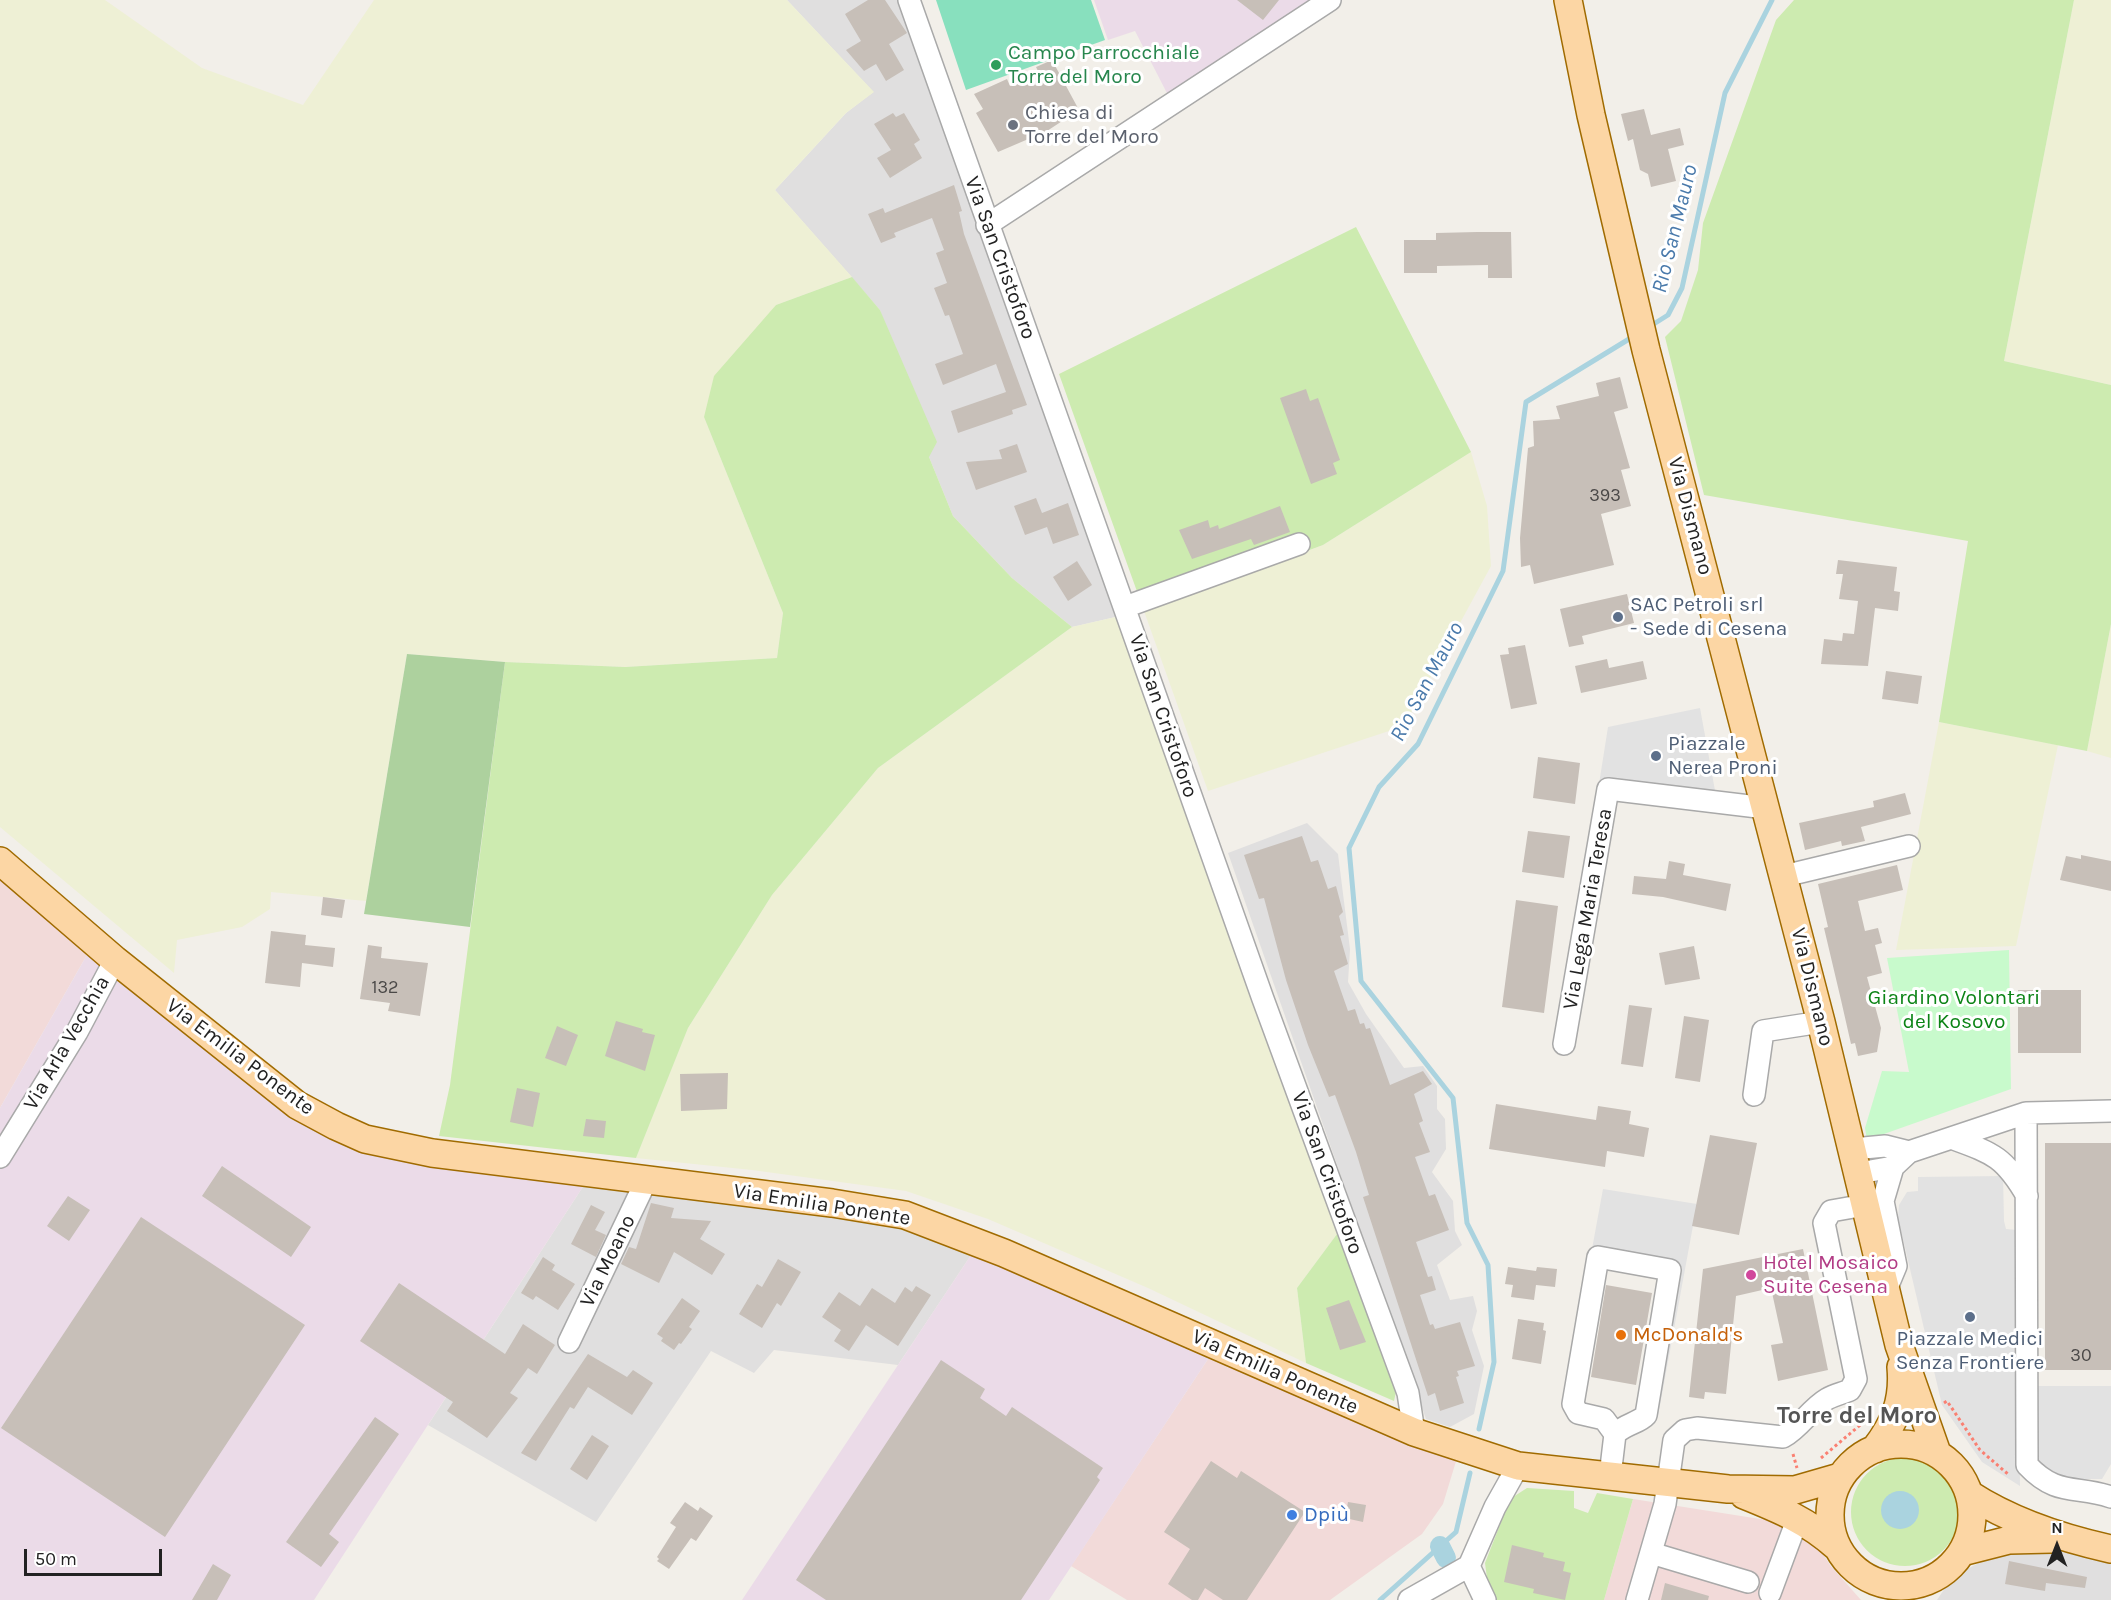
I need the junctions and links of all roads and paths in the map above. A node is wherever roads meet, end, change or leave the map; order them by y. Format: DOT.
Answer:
graph roads {
  1 [pos="909,0"];
  2 [pos="1330,0"];
  3 [pos="1568,0"];
  4 [pos="987,225"];
  5 [pos="1299,544"];
  6 [pos="1125,607"];
  7 [pos="1766,808"];
  8 [pos="1909,846"];
  9 [pos="0,861"];
  10 [pos="1784,876"];
  11 [pos="116,960"];
  12 [pos="1821,1022"];
  13 [pos="1564,1044"];
  14 [pos="1754,1095"];
  15 [pos="2111,1111"];
  16 [pos="2026,1113"];
  17 [pos="1951,1138"];
  18 [pos="1909,1152"];
  19 [pos="0,1157"];
  20 [pos="1856,1161"];
  21 [pos="1893,1167"];
  22 [pos="646,1180"];
  23 [pos="2027,1197"];
  24 [pos="1865,1205"];
  25 [pos="1886,1290"];
  26 [pos="569,1342"];
  27 [pos="1899,1345"];
  28 [pos="1872,1413"];
  29 [pos="1601,1417"];
  30 [pos="1635,1422"];
  31 [pos="1414,1432"];
  32 [pos="1615,1434"];
  33 [pos="1875,1449"];
  34 [pos="1936,1453"];
  35 [pos="1817,1461"];
  36 [pos="1505,1462"];
  37 [pos="1610,1476"];
  38 [pos="1840,1477"];
  39 [pos="1669,1482"];
  40 [pos="1728,1489"];
  41 [pos="1969,1494"];
  42 [pos="2104,1495"];
  43 [pos="1796,1523"];
  44 [pos="2071,1540"];
  45 [pos="1837,1547"];
  46 [pos="2111,1550"];
  47 [pos="1962,1552"];
  48 [pos="1651,1553"];
  49 [pos="1469,1566"];
  50 [pos="1941,1574"];
  51 [pos="1748,1582"];
  52 [pos="1872,1588"];
  53 [pos="1770,1593"];
  54 [pos="1409,1600"];
  55 [pos="1485,1600"];
  56 [pos="1637,1600"];
  57 [pos="1924,1600"];
  1 -- 4 [label="street, Via San Cristoforo"];
  2 -- 4 [label="street"];
  3 -- 7 [label="main road, Via Dismano"];
  4 -- 6 [label="street, Via San Cristoforo"];
  5 -- 6 [label="street"];
  6 -- 31 [label="street, Via San Cristoforo"];
  7 -- 10 [label="main road, Via Dismano"];
  7 -- 13 [label="street, Via Lega Maria Teresa"];
  8 -- 10 [label="street"];
  9 -- 11 [label="main road, Via Emilia Ponente"];
  10 -- 12 [label="main road, Via Dismano"];
  11 -- 19 [label="street, Via Arla Vecchia"];
  11 -- 22 [label="main road, Via Emilia Ponente"];
  12 -- 14 [label="street"];
  12 -- 20 [label="main road, Via Dismano"];
  15 -- 16 [label="street"];
  16 -- 17 [label="street"];
  16 -- 23 [label="street"];
  17 -- 18 [label="street"];
  17 -- 23 [label="street"];
  18 -- 20 [label="street"];
  18 -- 21 [label="street"];
  20 -- 21 [label="street"];
  20 -- 24 [label="main road, Via Dismano"];
  21 -- 25 [label="street"];
  22 -- 26 [label="street, Via Moano"];
  22 -- 31 [label="main road, Via Emilia Ponente"];
  23 -- 42 [label="street"];
  24 -- 25 [label="main road, Via Dismano"];
  24 -- 39 [label="street"];
  25 -- 27 [label="main road, Via Dismano"];
  27 -- 33 [label="main road, Via Dismano"];
  27 -- 34 [label="main road, Via Dismano"];
  28 -- 35 [label="path"];
  29 -- 30 [label="street"];
  29 -- 30 [label="street"];
  29 -- 32 [label="street"];
  30 -- 32 [label="street"];
  31 -- 36 [label="main road, Via Emilia Ponente"];
  32 -- 37 [label="street"];
  33 -- 34 [label="main road"];
  33 -- 38 [label="main road"];
  34 -- 41 [label="main road"];
  36 -- 37 [label="main road, Via Emilia Ponente"];
  36 -- 49 [label="street"];
  37 -- 39 [label="main road, Via Emilia Ponente"];
  38 -- 40 [label="main road, Via Emilia Ponente"];
  38 -- 45 [label="main road"];
  39 -- 40 [label="main road, Via Emilia Ponente"];
  39 -- 48 [label="street"];
  40 -- 45 [label="main road, Via Emilia Ponente"];
  41 -- 44 [label="main road"];
  41 -- 47 [label="main road"];
  43 -- 53 [label="street"];
  44 -- 46 [label="main road"];
  44 -- 47 [label="main road"];
  45 -- 52 [label="main road"];
  47 -- 50 [label="main road"];
  48 -- 51 [label="street"];
  48 -- 56 [label="street"];
  49 -- 54 [label="street"];
  49 -- 55 [label="street"];
  50 -- 52 [label="main road"];
  50 -- 57 [label="main road"];
}
